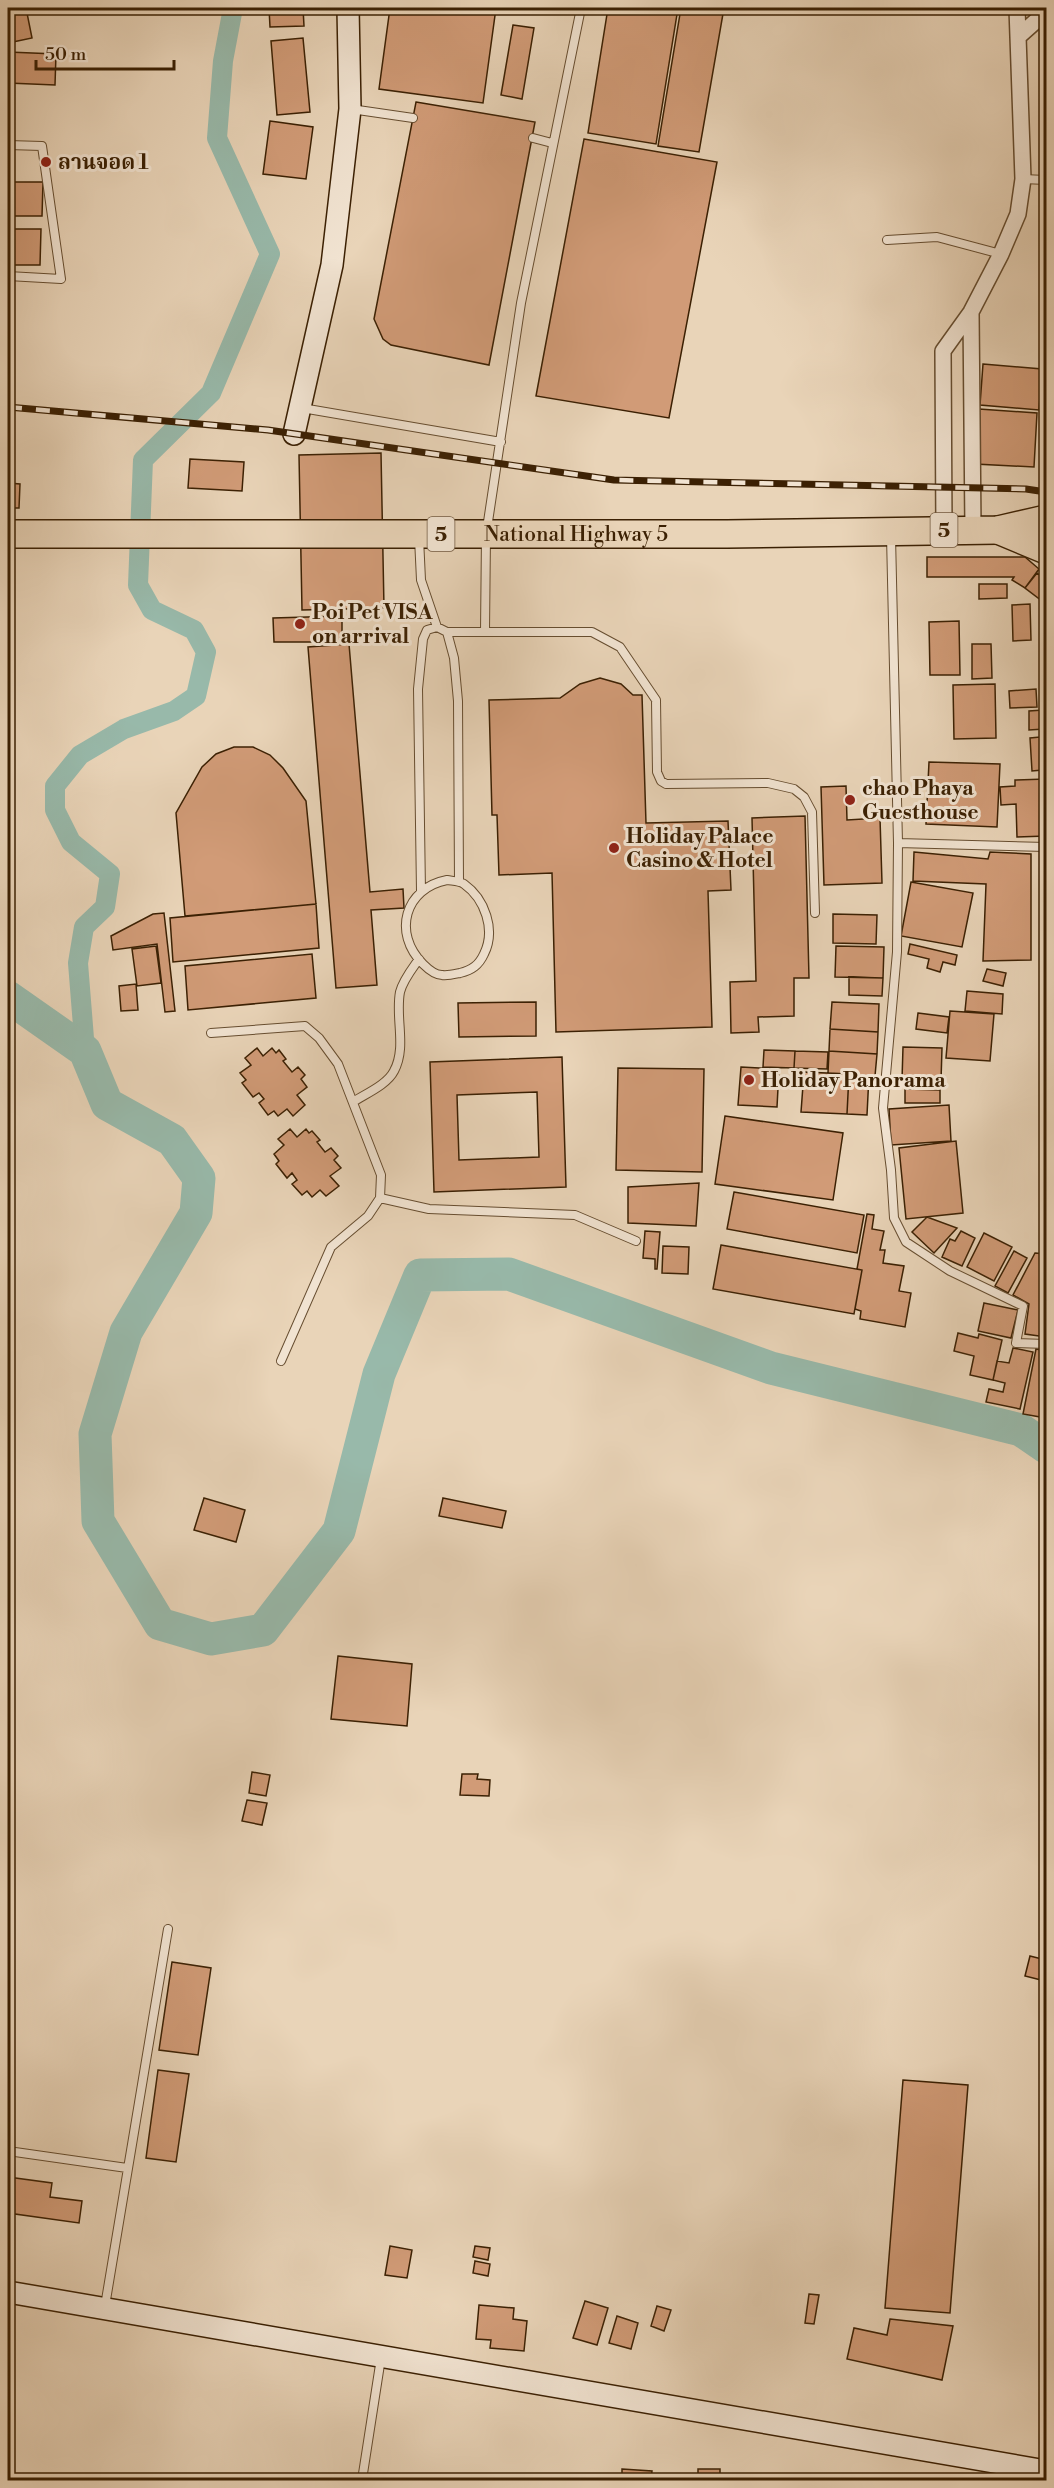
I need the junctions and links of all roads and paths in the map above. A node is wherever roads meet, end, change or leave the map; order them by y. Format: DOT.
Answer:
graph roads {
  1 [pos="348,8"];
  2 [pos="581,8"];
  3 [pos="1017,8"];
  4 [pos="1047,12"];
  5 [pos="1018,37"];
  6 [pos="350,109"];
  7 [pos="413,118"];
  8 [pos="533,138"];
  9 [pos="552,143"];
  10 [pos="8,145"];
  11 [pos="1023,179"];
  12 [pos="1047,180"];
  13 [pos="887,240"];
  14 [pos="1001,254"];
  15 [pos="8,276"];
  16 [pos="971,312"];
  17 [pos="300,407"];
  18 [pos="294,434"];
  19 [pos="501,442"];
  20 [pos="1047,519"];
  21 [pos="891,530"];
  22 [pos="944,530"];
  23 [pos="985,530"];
  24 [pos="13,534"];
  25 [pos="419,534"];
  26 [pos="486,534"];
  27 [pos="1047,550"];
  28 [pos="437,627"];
  29 [pos="485,631"];
  30 [pos="447,632"];
  31 [pos="898,843"];
  32 [pos="1047,847"];
  33 [pos="459,882"];
  34 [pos="421,891"];
  35 [pos="815,913"];
  36 [pos="418,960"];
  37 [pos="211,1034"];
  38 [pos="353,1102"];
  39 [pos="380,1198"];
  40 [pos="636,1241"];
  41 [pos="1047,1344"];
  42 [pos="281,1361"];
  43 [pos="168,1929"];
  44 [pos="8,2151"];
  45 [pos="127,2168"];
  46 [pos="8,2292"];
  47 [pos="104,2309"];
  48 [pos="381,2356"];
  49 [pos="1047,2471"];
  50 [pos="362,2481"];
  1 -- 6 [label="main road"];
  2 -- 9 [label="lane"];
  3 -- 5 [label="street"];
  4 -- 5 [label="street"];
  5 -- 11 [label="street"];
  6 -- 7 [label="lane"];
  6 -- 17 [label="main road"];
  8 -- 9 [label="lane"];
  9 -- 19 [label="lane"];
  10 -- 15 [label="lane"];
  11 -- 12 [label="lane"];
  11 -- 14 [label="street"];
  13 -- 14 [label="lane"];
  14 -- 16 [label="street"];
  16 -- 22 [label="street"];
  16 -- 23 [label="street"];
  17 -- 18 [label="main road"];
  17 -- 19 [label="lane"];
  19 -- 26 [label="lane"];
  20 -- 23 [label="highway, National Highway 5 / 5"];
  21 -- 22 [label="highway, National Highway 5 / 5"];
  21 -- 26 [label="highway, National Highway 5 / 5"];
  21 -- 31 [label="lane"];
  22 -- 23 [label="highway, National Highway 5 / 5"];
  23 -- 27 [label="highway, National Highway 5 / 5"];
  24 -- 25 [label="highway, National Highway 5 / 5"];
  25 -- 26 [label="highway, National Highway 5 / 5"];
  25 -- 28 [label="lane"];
  26 -- 29 [label="lane"];
  28 -- 30 [label="lane"];
  28 -- 34 [label="lane"];
  29 -- 30 [label="lane"];
  29 -- 35 [label="lane"];
  30 -- 33 [label="lane"];
  31 -- 32 [label="lane"];
  31 -- 41 [label="lane"];
  33 -- 34 [label="lane"];
  33 -- 36 [label="lane"];
  34 -- 36 [label="lane"];
  36 -- 38 [label="lane"];
  37 -- 38 [label="lane"];
  38 -- 39 [label="lane"];
  39 -- 40 [label="lane"];
  39 -- 42 [label="lane"];
  43 -- 45 [label="lane"];
  44 -- 45 [label="lane"];
  45 -- 47 [label="lane"];
  46 -- 47 [label="main road"];
  47 -- 48 [label="main road"];
  48 -- 49 [label="main road"];
  48 -- 50 [label="lane"];
}
